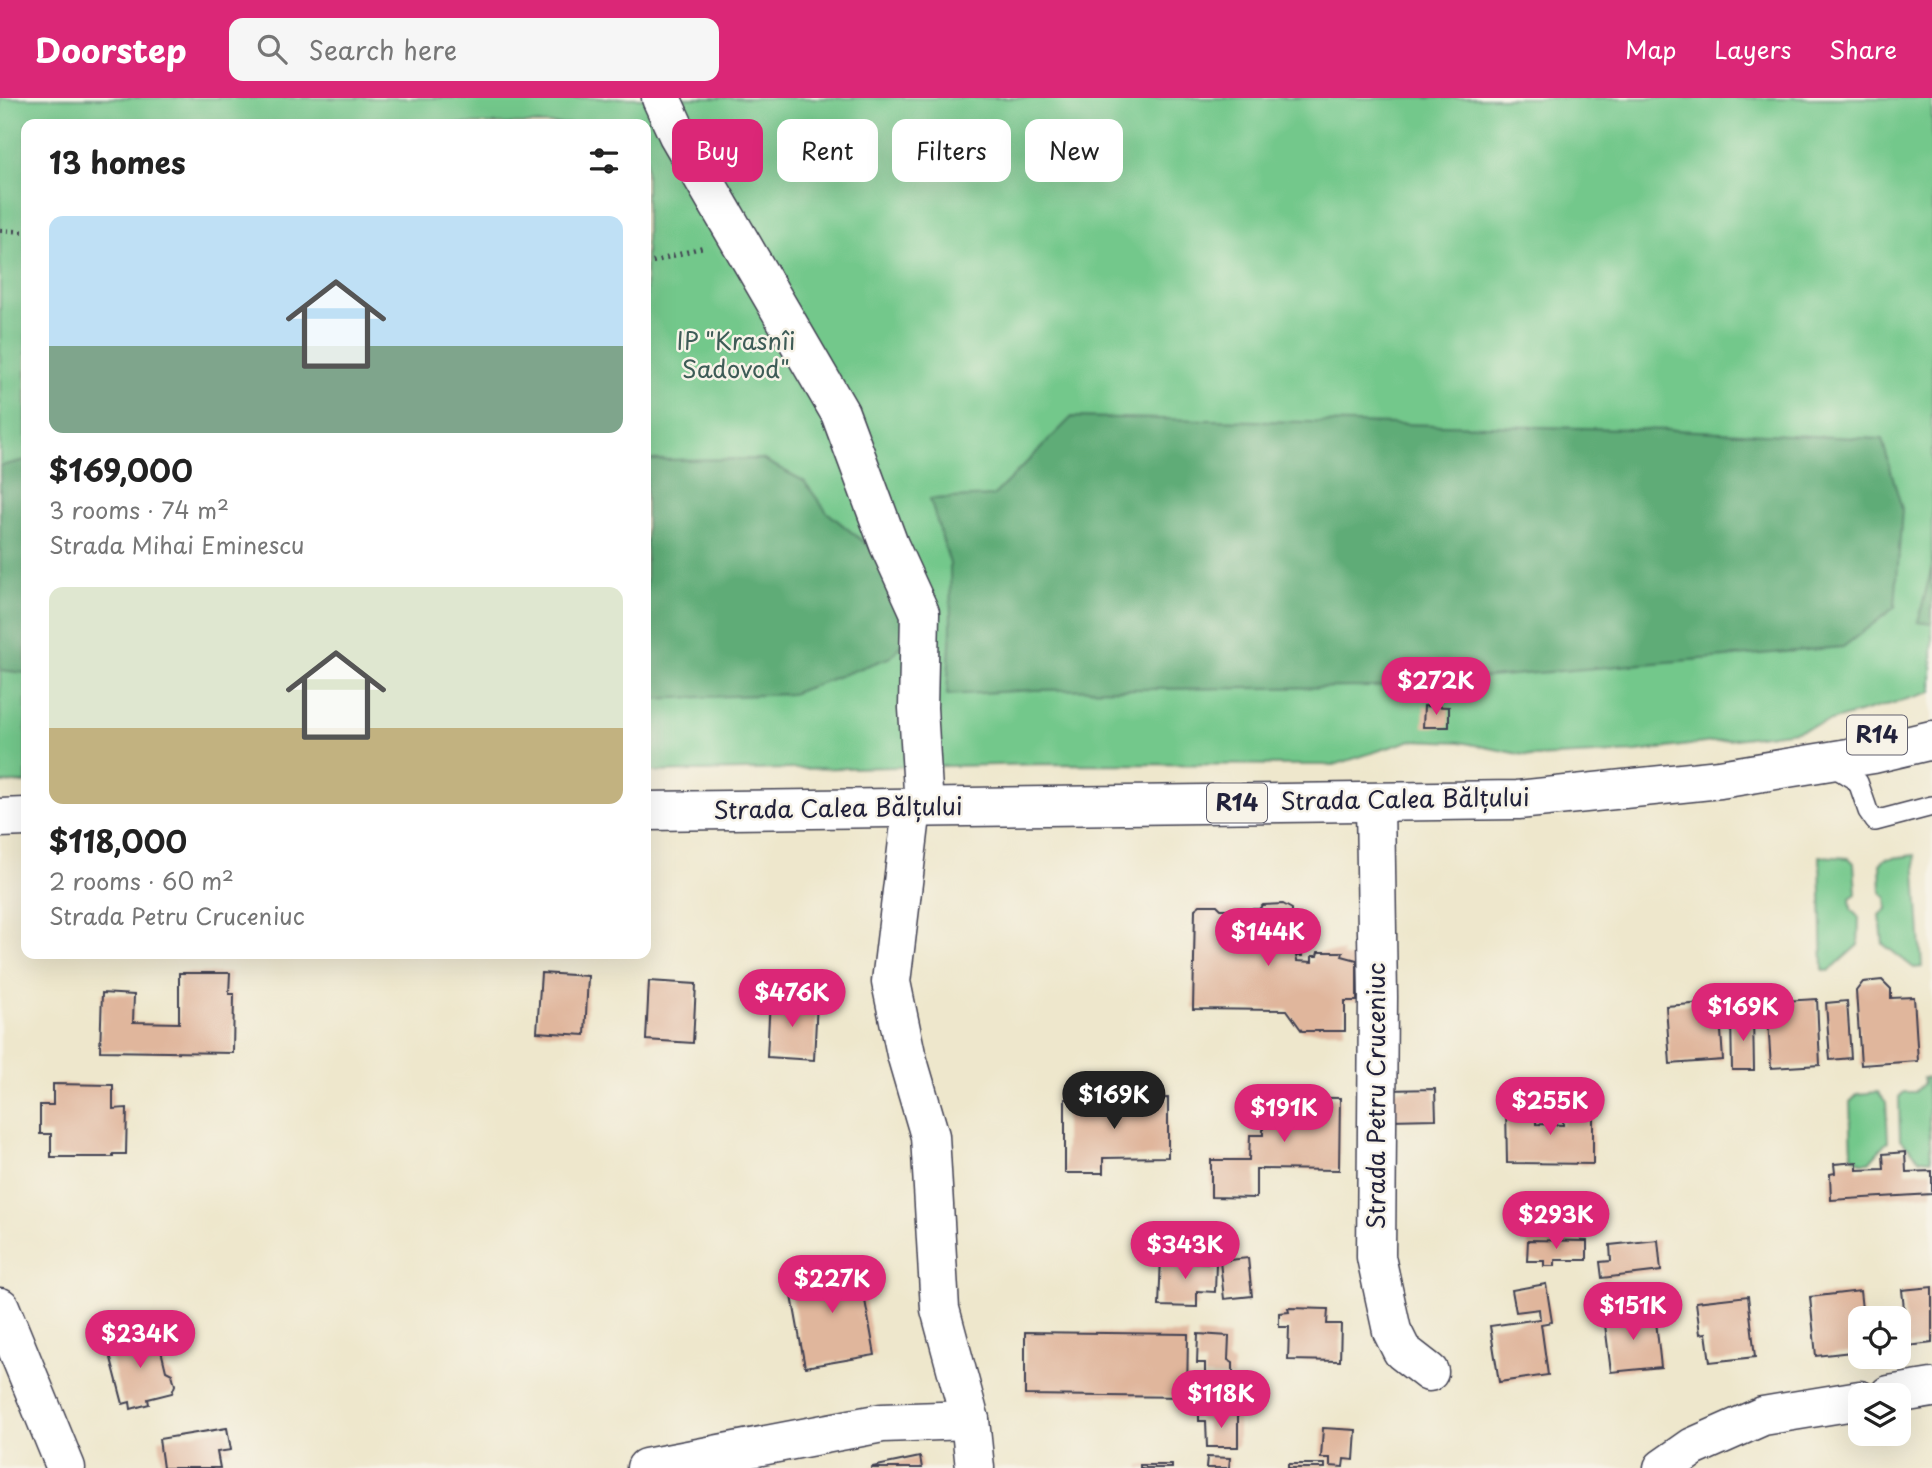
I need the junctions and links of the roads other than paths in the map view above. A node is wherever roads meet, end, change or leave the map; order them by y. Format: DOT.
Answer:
graph roads {
  1 [pos="660,98"];
  2 [pos="1932,718"];
  3 [pos="1932,740"];
  4 [pos="1826,762"];
  5 [pos="1375,803"];
  6 [pos="1932,806"];
  7 [pos="918,808"];
  8 [pos="651,811"];
  9 [pos="21,817"];
  10 [pos="0,818"];
  11 [pos="0,1307"];
  12 [pos="1429,1371"];
  13 [pos="1932,1388"];
  14 [pos="1911,1391"];
  15 [pos="1848,1402"];
  16 [pos="970,1420"];
  17 [pos="66,1468"];
  18 [pos="646,1468"];
  19 [pos="975,1468"];
  20 [pos="1663,1468"];
  1 -- 7 [label="street"];
  2 -- 4 [label="street, R14"];
  3 -- 4 [label="street, R14"];
  4 -- 5 [label="street, Strada Calea Bălțului / R14"];
  4 -- 6 [label="lane"];
  5 -- 7 [label="street, Strada Calea Bălțului / R14"];
  5 -- 12 [label="street, Strada Petru Cruceniuc"];
  7 -- 8 [label="street, Strada Calea Bălțului / R14"];
  7 -- 16 [label="street"];
  9 -- 10 [label="street"];
  11 -- 17 [label="street"];
  13 -- 14 [label="street"];
  15 -- 20 [label="street"];
  16 -- 18 [label="street"];
  16 -- 19 [label="street"];
}
